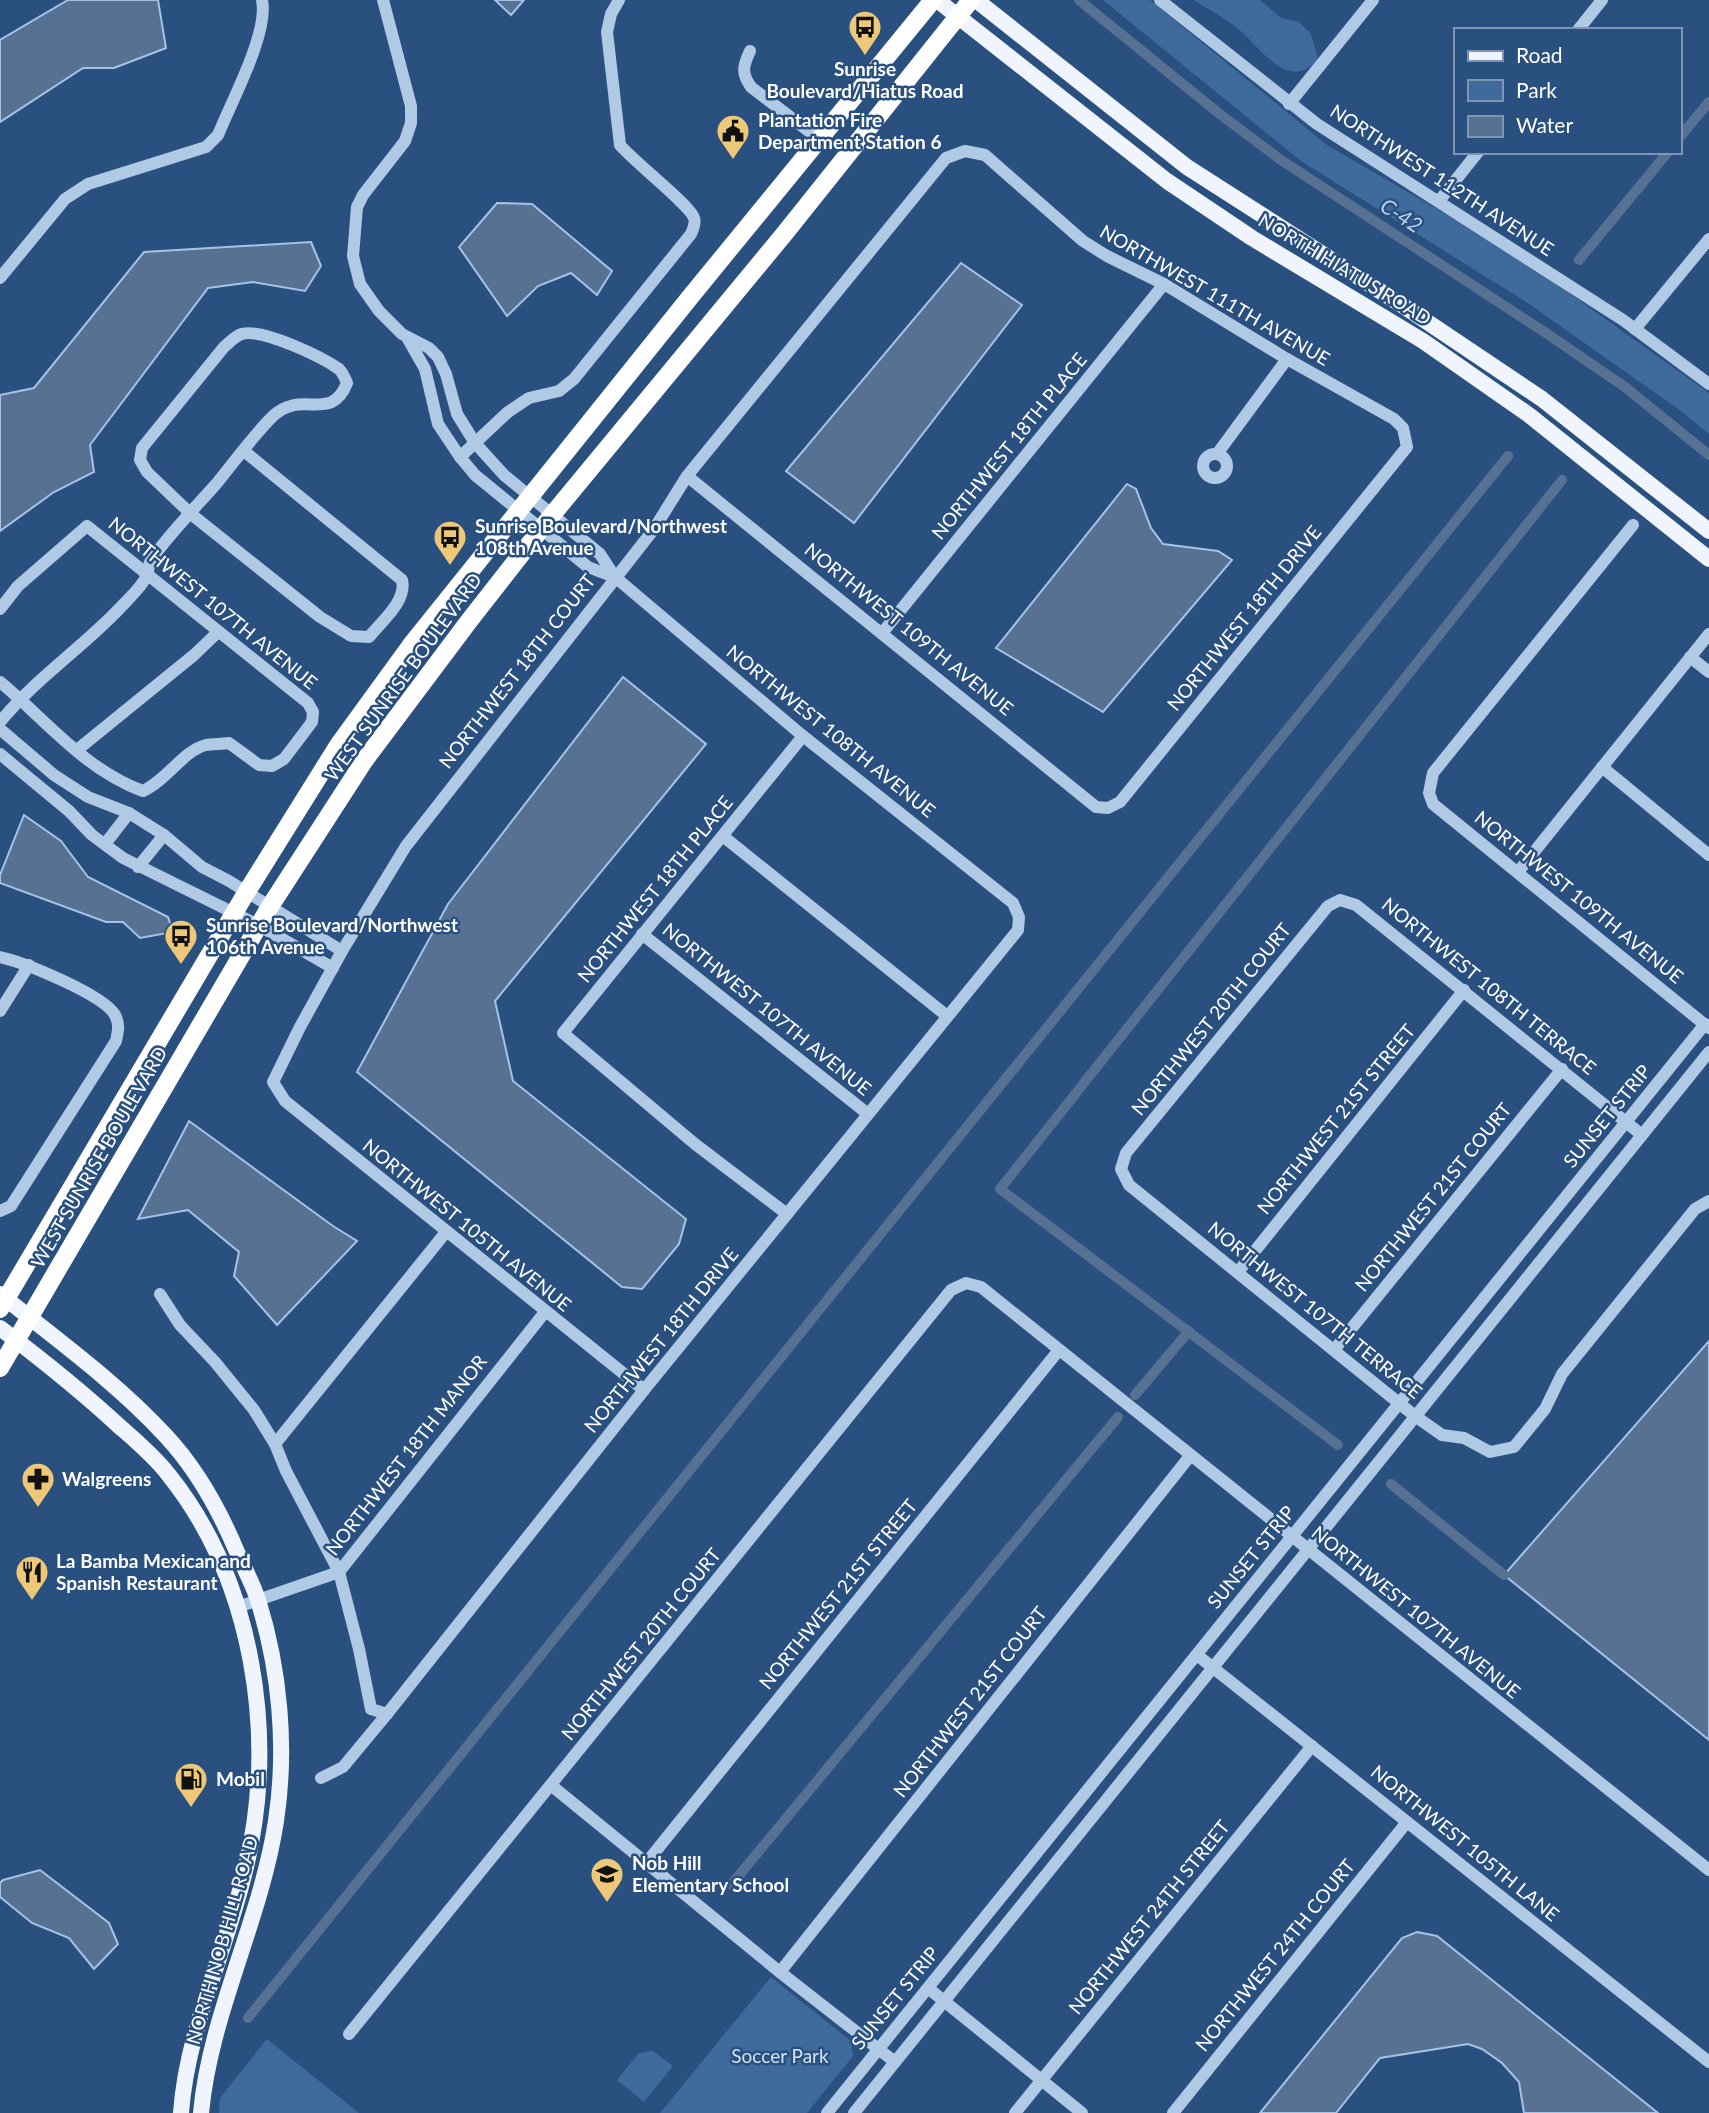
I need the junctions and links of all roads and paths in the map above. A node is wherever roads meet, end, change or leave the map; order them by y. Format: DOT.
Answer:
graph roads {
  1 [pos="262,0"];
  2 [pos="383,0"];
  3 [pos="619,0"];
  4 [pos="935,0"];
  5 [pos="974,0"];
  6 [pos="1160,0"];
  7 [pos="1373,0"];
  8 [pos="1602,0"];
  9 [pos="957,17"];
  10 [pos="1580,28"];
  11 [pos="750,51"];
  12 [pos="1289,104"];
  13 [pos="819,139"];
  14 [pos="965,152"];
  15 [pos="1476,154"];
  16 [pos="1439,201"];
  17 [pos="1709,239"];
  18 [pos="0,278"];
  19 [pos="1164,284"];
  20 [pos="1635,329"];
  21 [pos="408,339"];
  22 [pos="1287,359"];
  23 [pos="1708,381"];
  24 [pos="475,443"];
  25 [pos="1407,447"];
  26 [pos="244,451"];
  27 [pos="1217,454"];
  28 [pos="460,457"];
  29 [pos="688,476"];
  30 [pos="531,496"];
  31 [pos="519,512"];
  32 [pos="191,514"];
  33 [pos="547,522"];
  34 [pos="1633,525"];
  35 [pos="1709,531"];
  36 [pos="1709,559"];
  37 [pos="147,576"];
  38 [pos="615,577"];
  39 [pos="0,609"];
  40 [pos="218,632"];
  41 [pos="883,632"];
  42 [pos="1709,634"];
  43 [pos="1690,657"];
  44 [pos="1709,672"];
  45 [pos="0,682"];
  46 [pos="19,698"];
  47 [pos="0,722"];
  48 [pos="0,729"];
  49 [pos="803,736"];
  50 [pos="77,750"];
  51 [pos="0,754"];
  52 [pos="1602,767"];
  53 [pos="1108,808"];
  54 [pos="129,813"];
  55 [pos="164,835"];
  56 [pos="724,837"];
  57 [pos="105,844"];
  58 [pos="1709,855"];
  59 [pos="138,867"];
  60 [pos="1518,872"];
  61 [pos="246,892"];
  62 [pos="1340,900"];
  63 [pos="269,908"];
  64 [pos="234,913"];
  65 [pos="1019,917"];
  66 [pos="258,925"];
  67 [pos="642,934"];
  68 [pos="342,951"];
  69 [pos="0,957"];
  70 [pos="29,965"];
  71 [pos="333,968"];
  72 [pos="1464,990"];
  73 [pos="0,1011"];
  74 [pos="947,1016"];
  75 [pos="1707,1026"];
  76 [pos="1709,1052"];
  77 [pos="1562,1069"];
  78 [pos="273,1082"];
  79 [pos="867,1114"];
  80 [pos="1627,1122"];
  81 [pos="1642,1135"];
  82 [pos="1121,1169"];
  83 [pos="1709,1201"];
  84 [pos="0,1211"];
  85 [pos="787,1214"];
  86 [pos="446,1232"];
  87 [pos="1238,1272"];
  88 [pos="966,1283"];
  89 [pos="160,1294"];
  90 [pos="2,1301"];
  91 [pos="545,1312"];
  92 [pos="30,1318"];
  93 [pos="0,1328"];
  94 [pos="17,1341"];
  95 [pos="1059,1350"];
  96 [pos="1335,1350"];
  97 [pos="0,1368"];
  98 [pos="644,1390"];
  99 [pos="1400,1405"];
  100 [pos="1415,1416"];
  101 [pos="275,1444"];
  102 [pos="1190,1456"];
  103 [pos="1292,1537"];
  104 [pos="1308,1550"];
  105 [pos="339,1572"];
  106 [pos="258,1599"];
  107 [pos="238,1607"];
  108 [pos="1197,1656"];
  109 [pos="1212,1668"];
  110 [pos="387,1714"];
  111 [pos="1312,1746"];
  112 [pos="321,1778"];
  113 [pos="552,1786"];
  114 [pos="1406,1822"];
  115 [pos="647,1862"];
  116 [pos="1709,1870"];
  117 [pos="780,1972"];
  118 [pos="928,1989"];
  119 [pos="944,2001"];
  120 [pos="349,2034"];
  121 [pos="879,2049"];
  122 [pos="895,2062"];
  123 [pos="1709,2062"];
  124 [pos="1041,2081"];
  125 [pos="181,2113"];
  126 [pos="201,2113"];
  127 [pos="827,2113"];
  128 [pos="854,2113"];
  129 [pos="1015,2113"];
  130 [pos="1082,2113"];
  131 [pos="1173,2113"];
  1 -- 18 [label="street"];
  2 -- 21 [label="street, NORTHWEST 108TH AVENUE"];
  3 -- 24 [label="street"];
  4 -- 9 [label="main road, NORTH HIATUS ROAD"];
  4 -- 13 [label="highway, WEST SUNRISE BOULEVARD"];
  5 -- 9 [label="highway, WEST SUNRISE BOULEVARD"];
  5 -- 35 [label="main road, NORTH HIATUS ROAD"];
  6 -- 12 [label="street, NORTHWEST 112TH AVENUE"];
  7 -- 12 [label="street"];
  8 -- 10 [label="street"];
  9 -- 33 [label="highway, WEST SUNRISE BOULEVARD"];
  9 -- 36 [label="main road, NORTH HIATUS ROAD"];
  11 -- 13 [label="street"];
  12 -- 16 [label="street, NORTHWEST 112TH AVENUE"];
  13 -- 30 [label="highway, WEST SUNRISE BOULEVARD"];
  14 -- 19 [label="street, NORTHWEST 111TH AVENUE"];
  14 -- 29 [label="street, NORTHWEST 18TH COURT"];
  15 -- 16 [label="street"];
  16 -- 20 [label="street, NORTHWEST 112TH AVENUE"];
  17 -- 20 [label="street"];
  19 -- 22 [label="street, NORTHWEST 111TH AVENUE"];
  19 -- 41 [label="street, NORTHWEST 18TH PLACE"];
  20 -- 23 [label="street, NORTHWEST 112TH AVENUE"];
  21 -- 24 [label="street, NORTHWEST 108TH AVENUE"];
  21 -- 28 [label="street, NORTHWEST 108TH AVENUE"];
  22 -- 25 [label="street, NORTHWEST 111TH AVENUE"];
  22 -- 27 [label="street"];
  24 -- 28 [label="street"];
  24 -- 30 [label="street, NORTHWEST 108TH AVENUE"];
  25 -- 53 [label="street, NORTHWEST 18TH DRIVE"];
  26 -- 32 [label="street"];
  26 -- 32 [label="street"];
  26 -- 32 [label="street"];
  28 -- 31 [label="street, NORTHWEST 108TH AVENUE"];
  29 -- 38 [label="street, NORTHWEST 18TH COURT"];
  29 -- 41 [label="street, NORTHWEST 109TH AVENUE"];
  30 -- 31 [label="highway, WEST SUNRISE BOULEVARD"];
  30 -- 33 [label="street, NORTHWEST 108TH AVENUE"];
  31 -- 33 [label="street, NORTHWEST 108TH AVENUE"];
  31 -- 61 [label="highway, WEST SUNRISE BOULEVARD"];
  32 -- 37 [label="street"];
  33 -- 38 [label="street, NORTHWEST 108TH AVENUE"];
  33 -- 63 [label="highway, WEST SUNRISE BOULEVARD"];
  34 -- 60 [label="street, NORTHWEST 109TH AVENUE"];
  37 -- 39 [label="street, NORTHWEST 107TH AVENUE"];
  37 -- 40 [label="street, NORTHWEST 107TH AVENUE"];
  37 -- 46 [label="street"];
  38 -- 49 [label="street, NORTHWEST 108TH AVENUE"];
  38 -- 68 [label="street, NORTHWEST 18TH COURT"];
  40 -- 50 [label="street"];
  40 -- 50 [label="street, NORTHWEST 107TH AVENUE"];
  41 -- 53 [label="street, NORTHWEST 109TH AVENUE"];
  42 -- 43 [label="street"];
  43 -- 44 [label="street"];
  43 -- 52 [label="street"];
  45 -- 46 [label="street"];
  46 -- 47 [label="street"];
  46 -- 50 [label="street"];
  48 -- 54 [label="street"];
  49 -- 56 [label="street, NORTHWEST 18TH PLACE"];
  49 -- 65 [label="street, NORTHWEST 108TH AVENUE"];
  51 -- 57 [label="street"];
  52 -- 58 [label="street"];
  52 -- 60 [label="street"];
  54 -- 55 [label="street"];
  54 -- 57 [label="street"];
  55 -- 59 [label="street"];
  55 -- 61 [label="street"];
  56 -- 67 [label="street, NORTHWEST 18TH PLACE"];
  56 -- 74 [label="street"];
  57 -- 59 [label="street"];
  59 -- 64 [label="street"];
  60 -- 75 [label="street, NORTHWEST 109TH AVENUE"];
  61 -- 63 [label="street"];
  61 -- 64 [label="highway, WEST SUNRISE BOULEVARD"];
  62 -- 72 [label="street, NORTHWEST 108TH TERRACE"];
  62 -- 82 [label="street, NORTHWEST 20TH COURT"];
  63 -- 66 [label="highway, WEST SUNRISE BOULEVARD"];
  63 -- 68 [label="street"];
  64 -- 66 [label="street"];
  64 -- 90 [label="highway, WEST SUNRISE BOULEVARD"];
  65 -- 74 [label="street, NORTHWEST 18TH DRIVE"];
  66 -- 71 [label="street"];
  66 -- 92 [label="highway, WEST SUNRISE BOULEVARD"];
  67 -- 79 [label="street, NORTHWEST 107TH AVENUE"];
  67 -- 85 [label="street, NORTHWEST 18TH PLACE"];
  68 -- 71 [label="street, NORTHWEST 18TH COURT"];
  69 -- 70 [label="street"];
  70 -- 73 [label="street"];
  70 -- 84 [label="street"];
  71 -- 78 [label="street, NORTHWEST 18TH COURT"];
  72 -- 77 [label="street, NORTHWEST 108TH TERRACE"];
  72 -- 87 [label="street, NORTHWEST 21ST STREET"];
  74 -- 79 [label="street, NORTHWEST 18TH DRIVE"];
  75 -- 80 [label="street, SUNSET STRIP"];
  76 -- 81 [label="street, SUNSET STRIP"];
  77 -- 80 [label="street, NORTHWEST 108TH TERRACE"];
  77 -- 96 [label="street, NORTHWEST 21ST COURT"];
  78 -- 86 [label="street, NORTHWEST 105TH AVENUE"];
  79 -- 85 [label="street, NORTHWEST 18TH DRIVE"];
  80 -- 81 [label="street, NORTHWEST 108TH TERRACE"];
  80 -- 99 [label="street, SUNSET STRIP"];
  81 -- 100 [label="street, SUNSET STRIP"];
  82 -- 87 [label="street, NORTHWEST 107TH TERRACE"];
  83 -- 100 [label="street, NORTHWEST 107TH TERRACE"];
  85 -- 98 [label="street, NORTHWEST 18TH DRIVE"];
  86 -- 91 [label="street, NORTHWEST 105TH AVENUE"];
  86 -- 101 [label="street"];
  87 -- 96 [label="street, NORTHWEST 107TH TERRACE"];
  88 -- 95 [label="street, NORTHWEST 107TH AVENUE"];
  88 -- 113 [label="street, NORTHWEST 20TH COURT"];
  89 -- 101 [label="street"];
  90 -- 92 [label="main road, NORTH NOB HILL ROAD"];
  91 -- 98 [label="street, NORTHWEST 105TH AVENUE"];
  91 -- 105 [label="street, NORTHWEST 18TH MANOR"];
  92 -- 94 [label="highway, WEST SUNRISE BOULEVARD"];
  92 -- 106 [label="main road, NORTH NOB HILL ROAD"];
  93 -- 94 [label="main road, NORTH NOB HILL ROAD"];
  94 -- 97 [label="highway, WEST SUNRISE BOULEVARD"];
  94 -- 107 [label="main road, NORTH NOB HILL ROAD"];
  95 -- 102 [label="street, NORTHWEST 107TH AVENUE"];
  95 -- 115 [label="street, NORTHWEST 21ST STREET"];
  96 -- 99 [label="street, NORTHWEST 107TH TERRACE"];
  98 -- 110 [label="street, NORTHWEST 18TH DRIVE"];
  99 -- 100 [label="street, NORTHWEST 107TH TERRACE"];
  99 -- 103 [label="street, SUNSET STRIP"];
  100 -- 104 [label="street, SUNSET STRIP"];
  101 -- 105 [label="street"];
  102 -- 103 [label="street, NORTHWEST 107TH AVENUE"];
  102 -- 117 [label="street, NORTHWEST 21ST COURT"];
  103 -- 104 [label="street, NORTHWEST 107TH AVENUE"];
  103 -- 108 [label="street, SUNSET STRIP"];
  104 -- 109 [label="street, SUNSET STRIP"];
  104 -- 116 [label="street, NORTHWEST 107TH AVENUE"];
  105 -- 106 [label="street, NORTHWEST 18TH MANOR"];
  105 -- 110 [label="street"];
  106 -- 107 [label="street, NORTHWEST 18TH MANOR"];
  106 -- 126 [label="main road, NORTH NOB HILL ROAD"];
  107 -- 125 [label="main road, NORTH NOB HILL ROAD"];
  108 -- 109 [label="street, NORTHWEST 105TH LANE"];
  108 -- 118 [label="street, SUNSET STRIP"];
  109 -- 111 [label="street, NORTHWEST 105TH LANE"];
  109 -- 119 [label="street, SUNSET STRIP"];
  110 -- 112 [label="street, NORTHWEST 18TH DRIVE"];
  111 -- 114 [label="street, NORTHWEST 105TH LANE"];
  111 -- 124 [label="street, NORTHWEST 24TH STREET"];
  113 -- 115 [label="street"];
  113 -- 120 [label="street, NORTHWEST 20TH COURT"];
  114 -- 123 [label="street, NORTHWEST 105TH LANE"];
  114 -- 131 [label="street, NORTHWEST 24TH COURT"];
  115 -- 117 [label="street"];
  117 -- 121 [label="street"];
  118 -- 119 [label="street"];
  118 -- 121 [label="street, SUNSET STRIP"];
  119 -- 122 [label="street, SUNSET STRIP"];
  119 -- 124 [label="street"];
  121 -- 122 [label="street"];
  121 -- 127 [label="street, SUNSET STRIP"];
  122 -- 128 [label="street, SUNSET STRIP"];
  124 -- 129 [label="street, NORTHWEST 24TH STREET"];
  124 -- 130 [label="street"];
}
